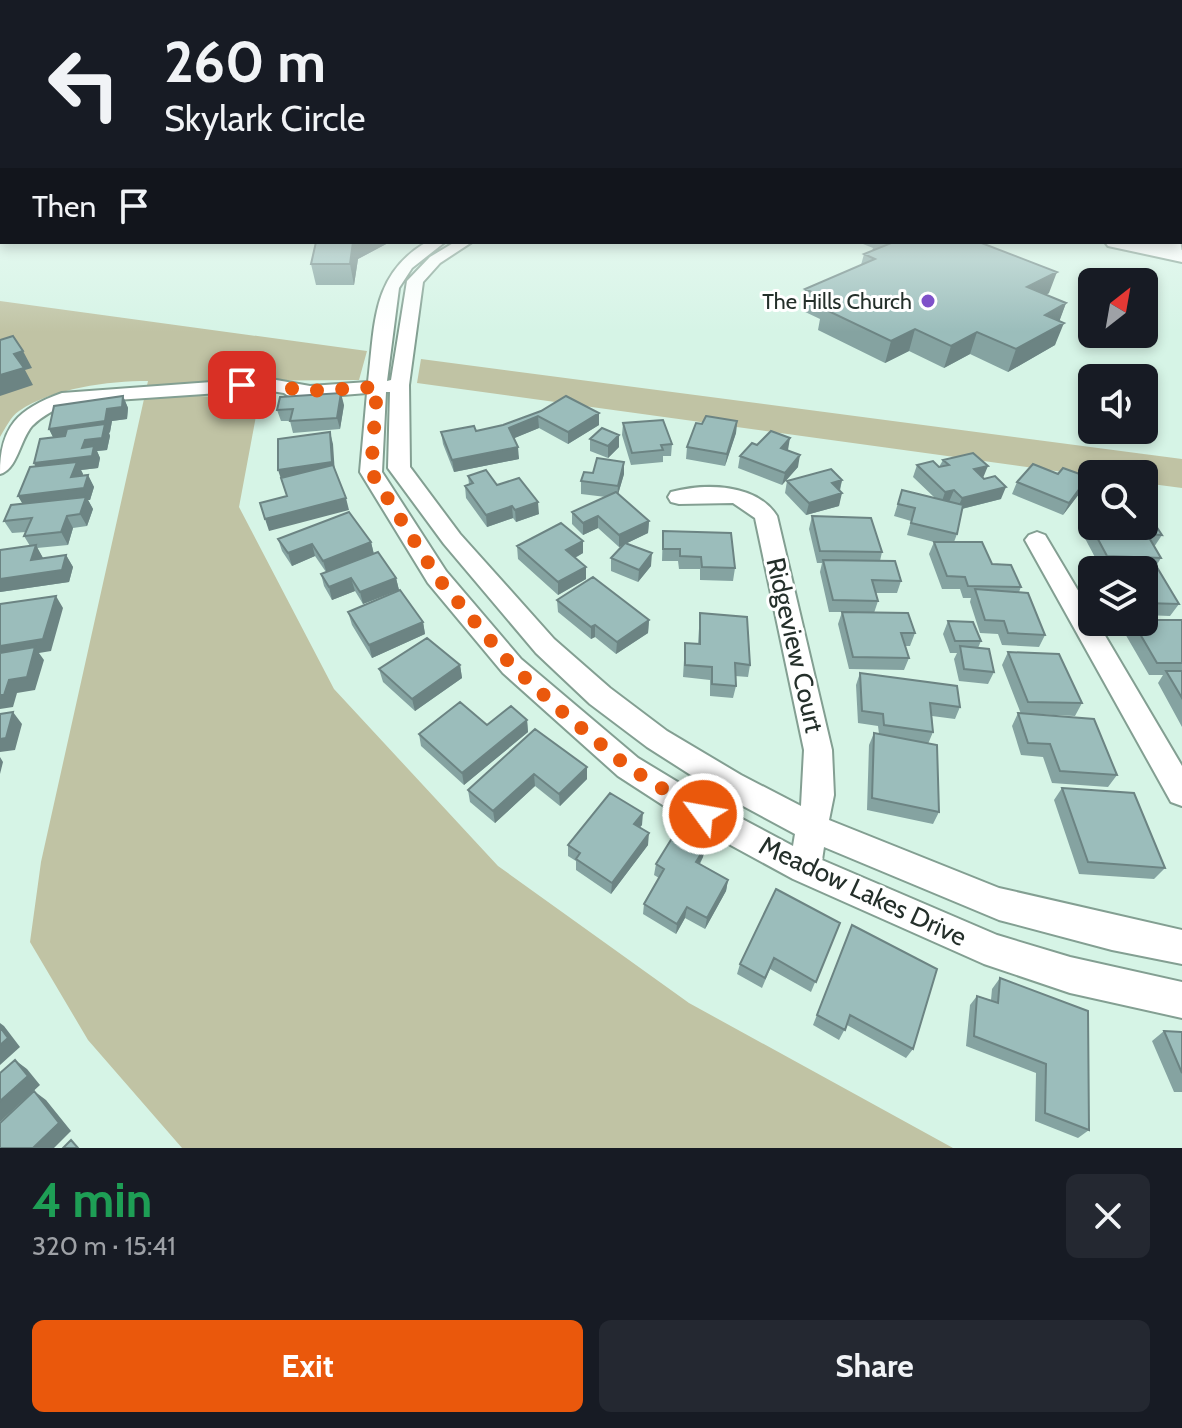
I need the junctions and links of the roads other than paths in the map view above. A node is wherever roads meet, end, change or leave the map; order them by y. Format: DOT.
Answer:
graph roads {
  1 [pos="434,244"];
  2 [pos="462,244"];
  3 [pos="1125,244"];
  4 [pos="1182,256"];
  5 [pos="389,386"];
  6 [pos="0,468"];
  7 [pos="679,497"];
  8 [pos="1037,540"];
  9 [pos="1182,793"];
  10 [pos="812,827"];
  11 [pos="804,868"];
  12 [pos="1182,947"];
  13 [pos="1182,1000"];
  1 -- 5 [label="street, Meadow Lakes Drive"];
  2 -- 5 [label="street, Meadow Lakes Drive"];
  3 -- 4 [label="main road"];
  5 -- 6 [label="street"];
  5 -- 10 [label="street, Meadow Lakes Drive"];
  5 -- 11 [label="street, Meadow Lakes Drive"];
  7 -- 10 [label="street, Ridgeview Court"];
  8 -- 9 [label="street"];
  10 -- 11 [label="street, Ridgeview Court"];
  10 -- 12 [label="street, Meadow Lakes Drive"];
  11 -- 13 [label="street, Meadow Lakes Drive"];
}
